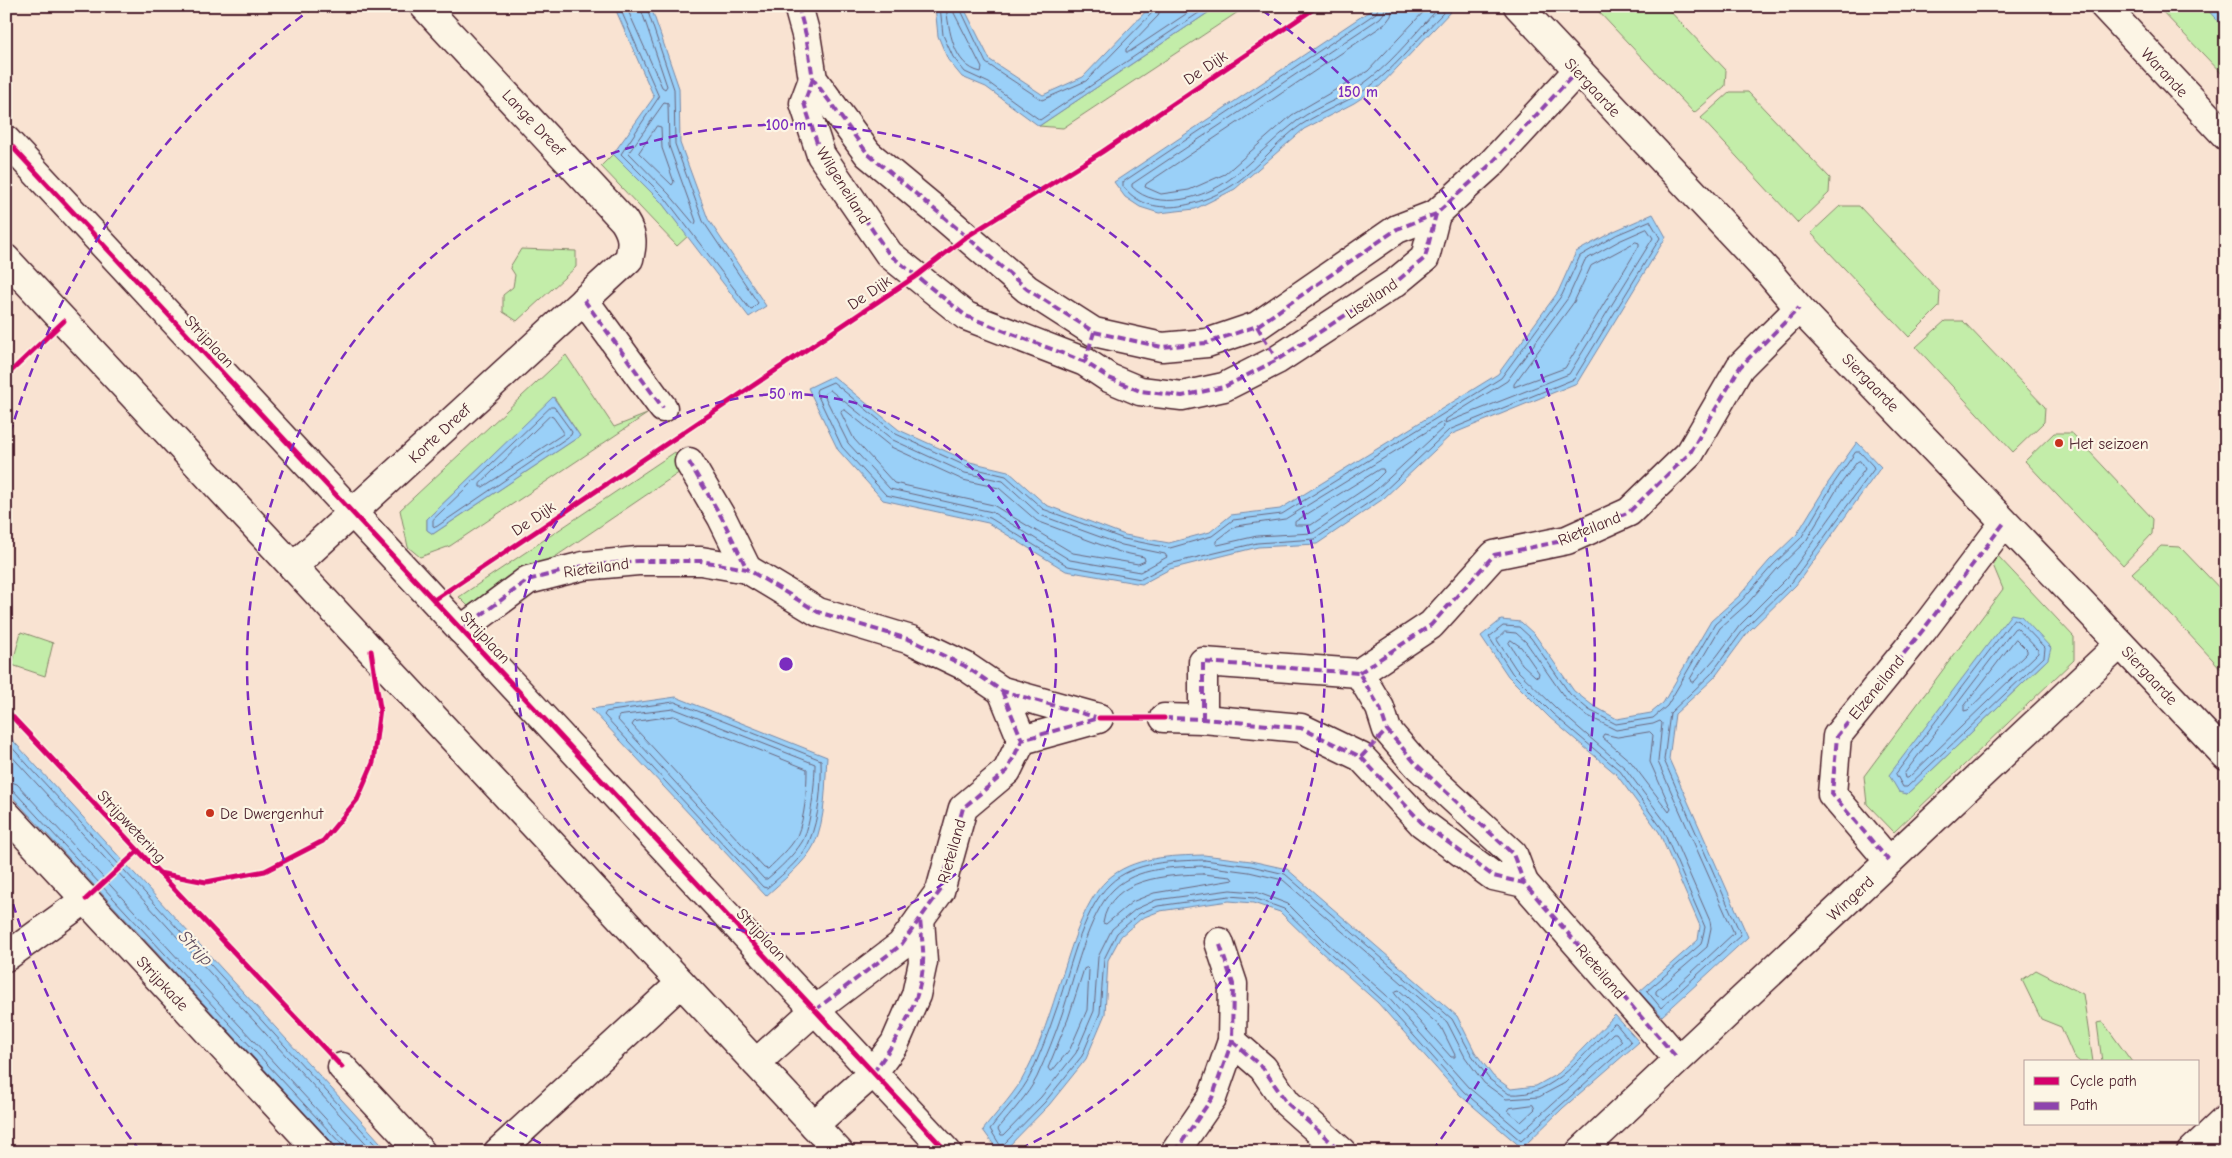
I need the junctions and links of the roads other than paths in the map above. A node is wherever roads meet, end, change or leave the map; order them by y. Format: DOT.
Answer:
graph roads {
  1 [pos="424,6"];
  2 [pos="798,6"];
  3 [pos="1518,6"];
  4 [pos="2104,6"];
  5 [pos="1577,71"];
  6 [pos="813,79"];
  7 [pos="2226,136"];
  8 [pos="6,140"];
  9 [pos="1436,214"];
  10 [pos="632,244"];
  11 [pos="6,259"];
  12 [pos="916,276"];
  13 [pos="584,300"];
  14 [pos="1799,308"];
  15 [pos="1257,326"];
  16 [pos="1094,332"];
  17 [pos="1277,360"];
  18 [pos="1085,362"];
  19 [pos="663,408"];
  20 [pos="689,462"];
  21 [pos="352,513"];
  22 [pos="2004,523"];
  23 [pos="293,567"];
  24 [pos="747,570"];
  25 [pos="461,630"];
  26 [pos="2120,644"];
  27 [pos="1359,673"];
  28 [pos="1002,691"];
  29 [pos="1164,718"];
  30 [pos="1204,719"];
  31 [pos="1387,730"];
  32 [pos="1022,740"];
  33 [pos="1361,756"];
  34 [pos="2226,756"];
  35 [pos="6,814"];
  36 [pos="1889,861"];
  37 [pos="1524,883"];
  38 [pos="86,899"];
  39 [pos="920,920"];
  40 [pos="1219,942"];
  41 [pos="6,957"];
  42 [pos="681,983"];
  43 [pos="815,1010"];
  44 [pos="1232,1041"];
  45 [pos="1678,1060"];
  46 [pos="756,1063"];
  47 [pos="342,1067"];
  48 [pos="874,1073"];
  49 [pos="2226,1119"];
  50 [pos="814,1125"];
  51 [pos="320,1152"];
  52 [pos="421,1152"];
  53 [pos="498,1152"];
  54 [pos="839,1152"];
  55 [pos="947,1152"];
  56 [pos="1175,1152"];
  57 [pos="1342,1152"];
  58 [pos="1580,1152"];
  59 [pos="2191,1152"];
  1 -- 10 [label="street, Lange Dreef"];
  2 -- 6 [label="street"];
  3 -- 5 [label="street, Siergaarde"];
  4 -- 7 [label="street, Warande"];
  5 -- 9 [label="street"];
  5 -- 14 [label="street, Siergaarde"];
  6 -- 12 [label="street, Wilgeneiland"];
  6 -- 16 [label="street"];
  8 -- 21 [label="street, Strijplaan"];
  9 -- 15 [label="street"];
  9 -- 17 [label="street, Liseiland"];
  10 -- 13 [label="street, Korte Dreef"];
  11 -- 23 [label="street"];
  12 -- 18 [label="street, Liseiland"];
  13 -- 19 [label="street"];
  13 -- 21 [label="street, Korte Dreef"];
  14 -- 22 [label="street, Siergaarde"];
  14 -- 27 [label="street, Rieteiland"];
  15 -- 16 [label="street"];
  15 -- 17 [label="street"];
  16 -- 18 [label="street"];
  17 -- 18 [label="street, Liseiland"];
  20 -- 24 [label="street"];
  21 -- 23 [label="street, Korte Dreef"];
  21 -- 25 [label="street, Strijplaan"];
  22 -- 26 [label="street, Siergaarde"];
  22 -- 36 [label="street, Elzeneiland"];
  23 -- 42 [label="street"];
  24 -- 25 [label="street, Rieteiland"];
  24 -- 28 [label="street, Rieteiland"];
  25 -- 43 [label="street, Strijplaan"];
  26 -- 34 [label="street, Siergaarde"];
  26 -- 36 [label="street, Wingerd"];
  27 -- 30 [label="street"];
  27 -- 31 [label="street, Rieteiland"];
  28 -- 32 [label="street"];
  28 -- 32 [label="street, Rieteiland"];
  29 -- 30 [label="street"];
  30 -- 33 [label="street"];
  31 -- 33 [label="street"];
  31 -- 37 [label="street, Rieteiland"];
  32 -- 39 [label="street, Rieteiland"];
  33 -- 37 [label="street"];
  35 -- 38 [label="street, Strijpkade"];
  36 -- 45 [label="street, Wingerd"];
  37 -- 45 [label="street, Rieteiland"];
  38 -- 41 [label="street"];
  38 -- 51 [label="street, Strijpkade"];
  39 -- 43 [label="street, Rieteiland"];
  39 -- 48 [label="street"];
  40 -- 44 [label="street"];
  42 -- 46 [label="street"];
  42 -- 53 [label="street"];
  43 -- 46 [label="street"];
  43 -- 48 [label="street, Strijplaan"];
  44 -- 56 [label="street"];
  44 -- 57 [label="street"];
  45 -- 58 [label="street, Wingerd"];
  46 -- 50 [label="street"];
  47 -- 52 [label="street"];
  48 -- 50 [label="street"];
  48 -- 55 [label="street, Strijplaan"];
  49 -- 59 [label="street"];
  50 -- 54 [label="street"];
}
